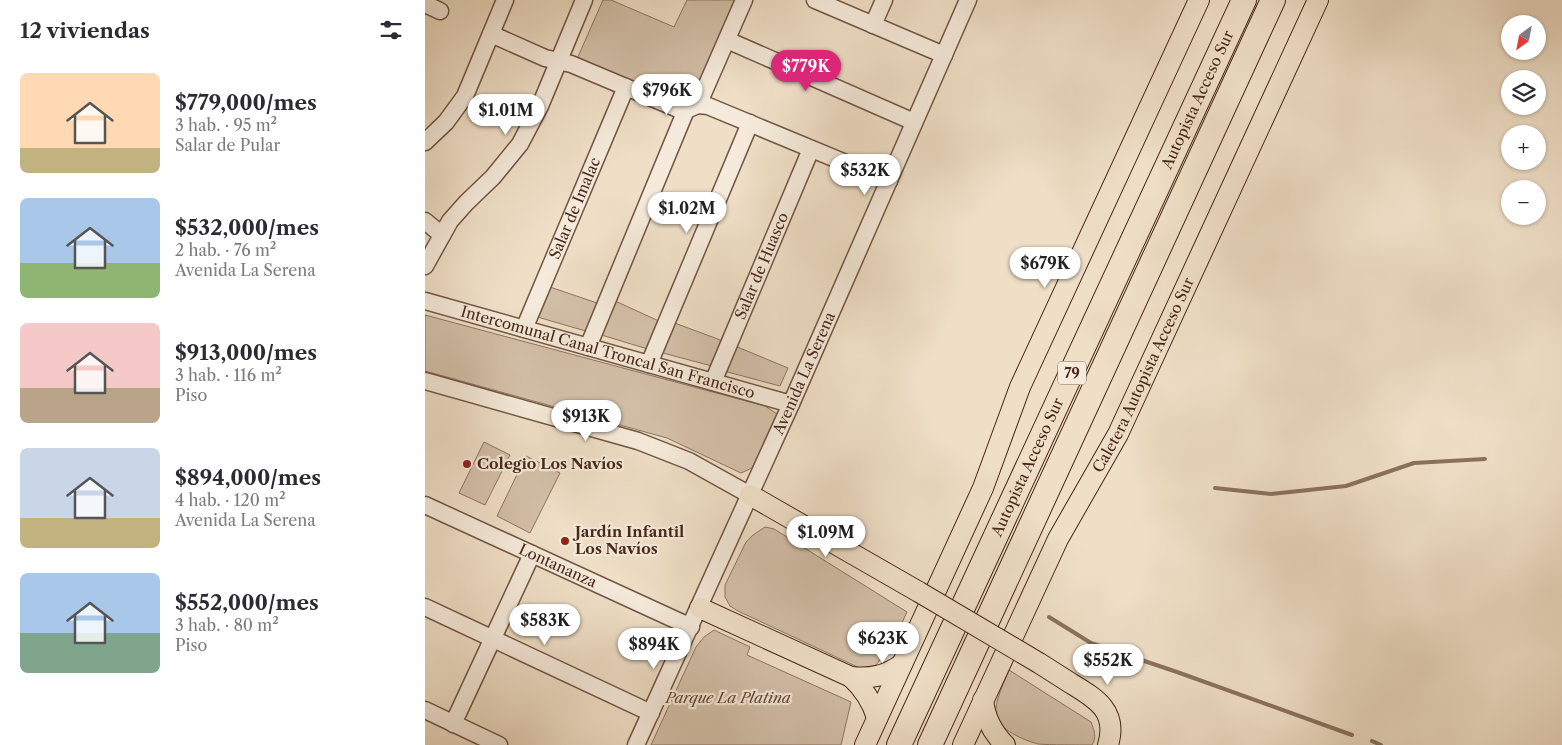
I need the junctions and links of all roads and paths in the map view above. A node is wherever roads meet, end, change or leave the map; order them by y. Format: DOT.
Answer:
graph roads {
  1 [pos="505,0"];
  2 [pos="584,0"];
  3 [pos="744,0"];
  4 [pos="817,0"];
  5 [pos="884,0"];
  6 [pos="968,0"];
  7 [pos="1199,0"];
  8 [pos="1244,0"];
  9 [pos="1273,0"];
  10 [pos="1318,0"];
  11 [pos="425,4"];
  12 [pos="440,11"];
  13 [pos="873,25"];
  14 [pos="491,34"];
  15 [pos="727,40"];
  16 [pos="944,54"];
  17 [pos="559,61"];
  18 [pos="626,87"];
  19 [pos="692,107"];
  20 [pos="914,122"];
  21 [pos="750,123"];
  22 [pos="425,142"];
  23 [pos="811,149"];
  24 [pos="889,181"];
  25 [pos="425,221"];
  26 [pos="442,235"];
  27 [pos="425,266"];
  28 [pos="425,300"];
  29 [pos="524,329"];
  30 [pos="588,347"];
  31 [pos="649,364"];
  32 [pos="425,381"];
  33 [pos="713,382"];
  34 [pos="791,404"];
  35 [pos="750,495"];
  36 [pos="425,504"];
  37 [pos="532,554"];
  38 [pos="425,608"];
  39 [pos="700,608"];
  40 [pos="691,627"];
  41 [pos="493,639"];
  42 [pos="902,664"];
  43 [pos="851,677"];
  44 [pos="983,700"];
  45 [pos="425,710"];
  46 [pos="651,713"];
  47 [pos="877,718"];
  48 [pos="453,724"];
  49 [pos="499,745"];
  50 [pos="637,745"];
  51 [pos="865,745"];
  52 [pos="899,745"];
  53 [pos="930,745"];
  54 [pos="963,745"];
  55 [pos="985,745"];
  56 [pos="1000,745"];
  57 [pos="1005,745"];
  58 [pos="1108,745"];
  1 -- 14 [label="street"];
  2 -- 17 [label="street"];
  3 -- 15 [label="street"];
  4 -- 13 [label="street"];
  5 -- 13 [label="street"];
  6 -- 16 [label="street, Avenida La Serena"];
  7 -- 42 [label="main road"];
  8 -- 52 [label="highway, Autopista Acceso Sur / 79"];
  9 -- 53 [label="highway, Autopista Acceso Sur / 79"];
  10 -- 44 [label="main road, Caletera Autopista Acceso Sur"];
  11 -- 12 [label="street"];
  13 -- 16 [label="street"];
  14 -- 17 [label="street"];
  14 -- 22 [label="street"];
  15 -- 19 [label="street"];
  15 -- 20 [label="street"];
  16 -- 20 [label="street, Avenida La Serena"];
  17 -- 18 [label="street"];
  17 -- 26 [label="street"];
  18 -- 19 [label="street"];
  18 -- 29 [label="street, Salar de Imalac"];
  19 -- 21 [label="street"];
  19 -- 30 [label="street"];
  20 -- 24 [label="street, Avenida La Serena"];
  21 -- 23 [label="street"];
  21 -- 31 [label="street"];
  23 -- 24 [label="street"];
  23 -- 33 [label="street, Salar de Huasco"];
  24 -- 34 [label="street, Avenida La Serena"];
  25 -- 26 [label="street"];
  26 -- 27 [label="street"];
  28 -- 29 [label="street, Intercomunal Canal Troncal San Francisco"];
  29 -- 30 [label="street, Intercomunal Canal Troncal San Francisco"];
  30 -- 31 [label="street, Intercomunal Canal Troncal San Francisco"];
  31 -- 33 [label="street, Intercomunal Canal Troncal San Francisco"];
  32 -- 35 [label="street"];
  33 -- 34 [label="street, Intercomunal Canal Troncal San Francisco"];
  34 -- 35 [label="street, Avenida La Serena"];
  35 -- 39 [label="street, Avenida La Serena"];
  35 -- 58 [label="main road, bridge"];
  36 -- 37 [label="street, Lontananza"];
  37 -- 40 [label="street, Lontananza"];
  37 -- 41 [label="street"];
  38 -- 41 [label="street"];
  39 -- 40 [label="street, Avenida La Serena"];
  39 -- 43 [label="main road"];
  40 -- 46 [label="street, Avenida La Serena"];
  41 -- 46 [label="street"];
  41 -- 48 [label="street"];
  42 -- 43 [label="main road"];
  42 -- 47 [label="main road"];
  43 -- 47 [label="main road"];
  44 -- 54 [label="main road, Caletera Autopista Acceso Sur"];
  44 -- 57 [label="main road"];
  45 -- 48 [label="street"];
  46 -- 50 [label="street, Avenida La Serena"];
  47 -- 51 [label="main road"];
  48 -- 49 [label="street"];
  55 -- 56 [label="main road"];
}
